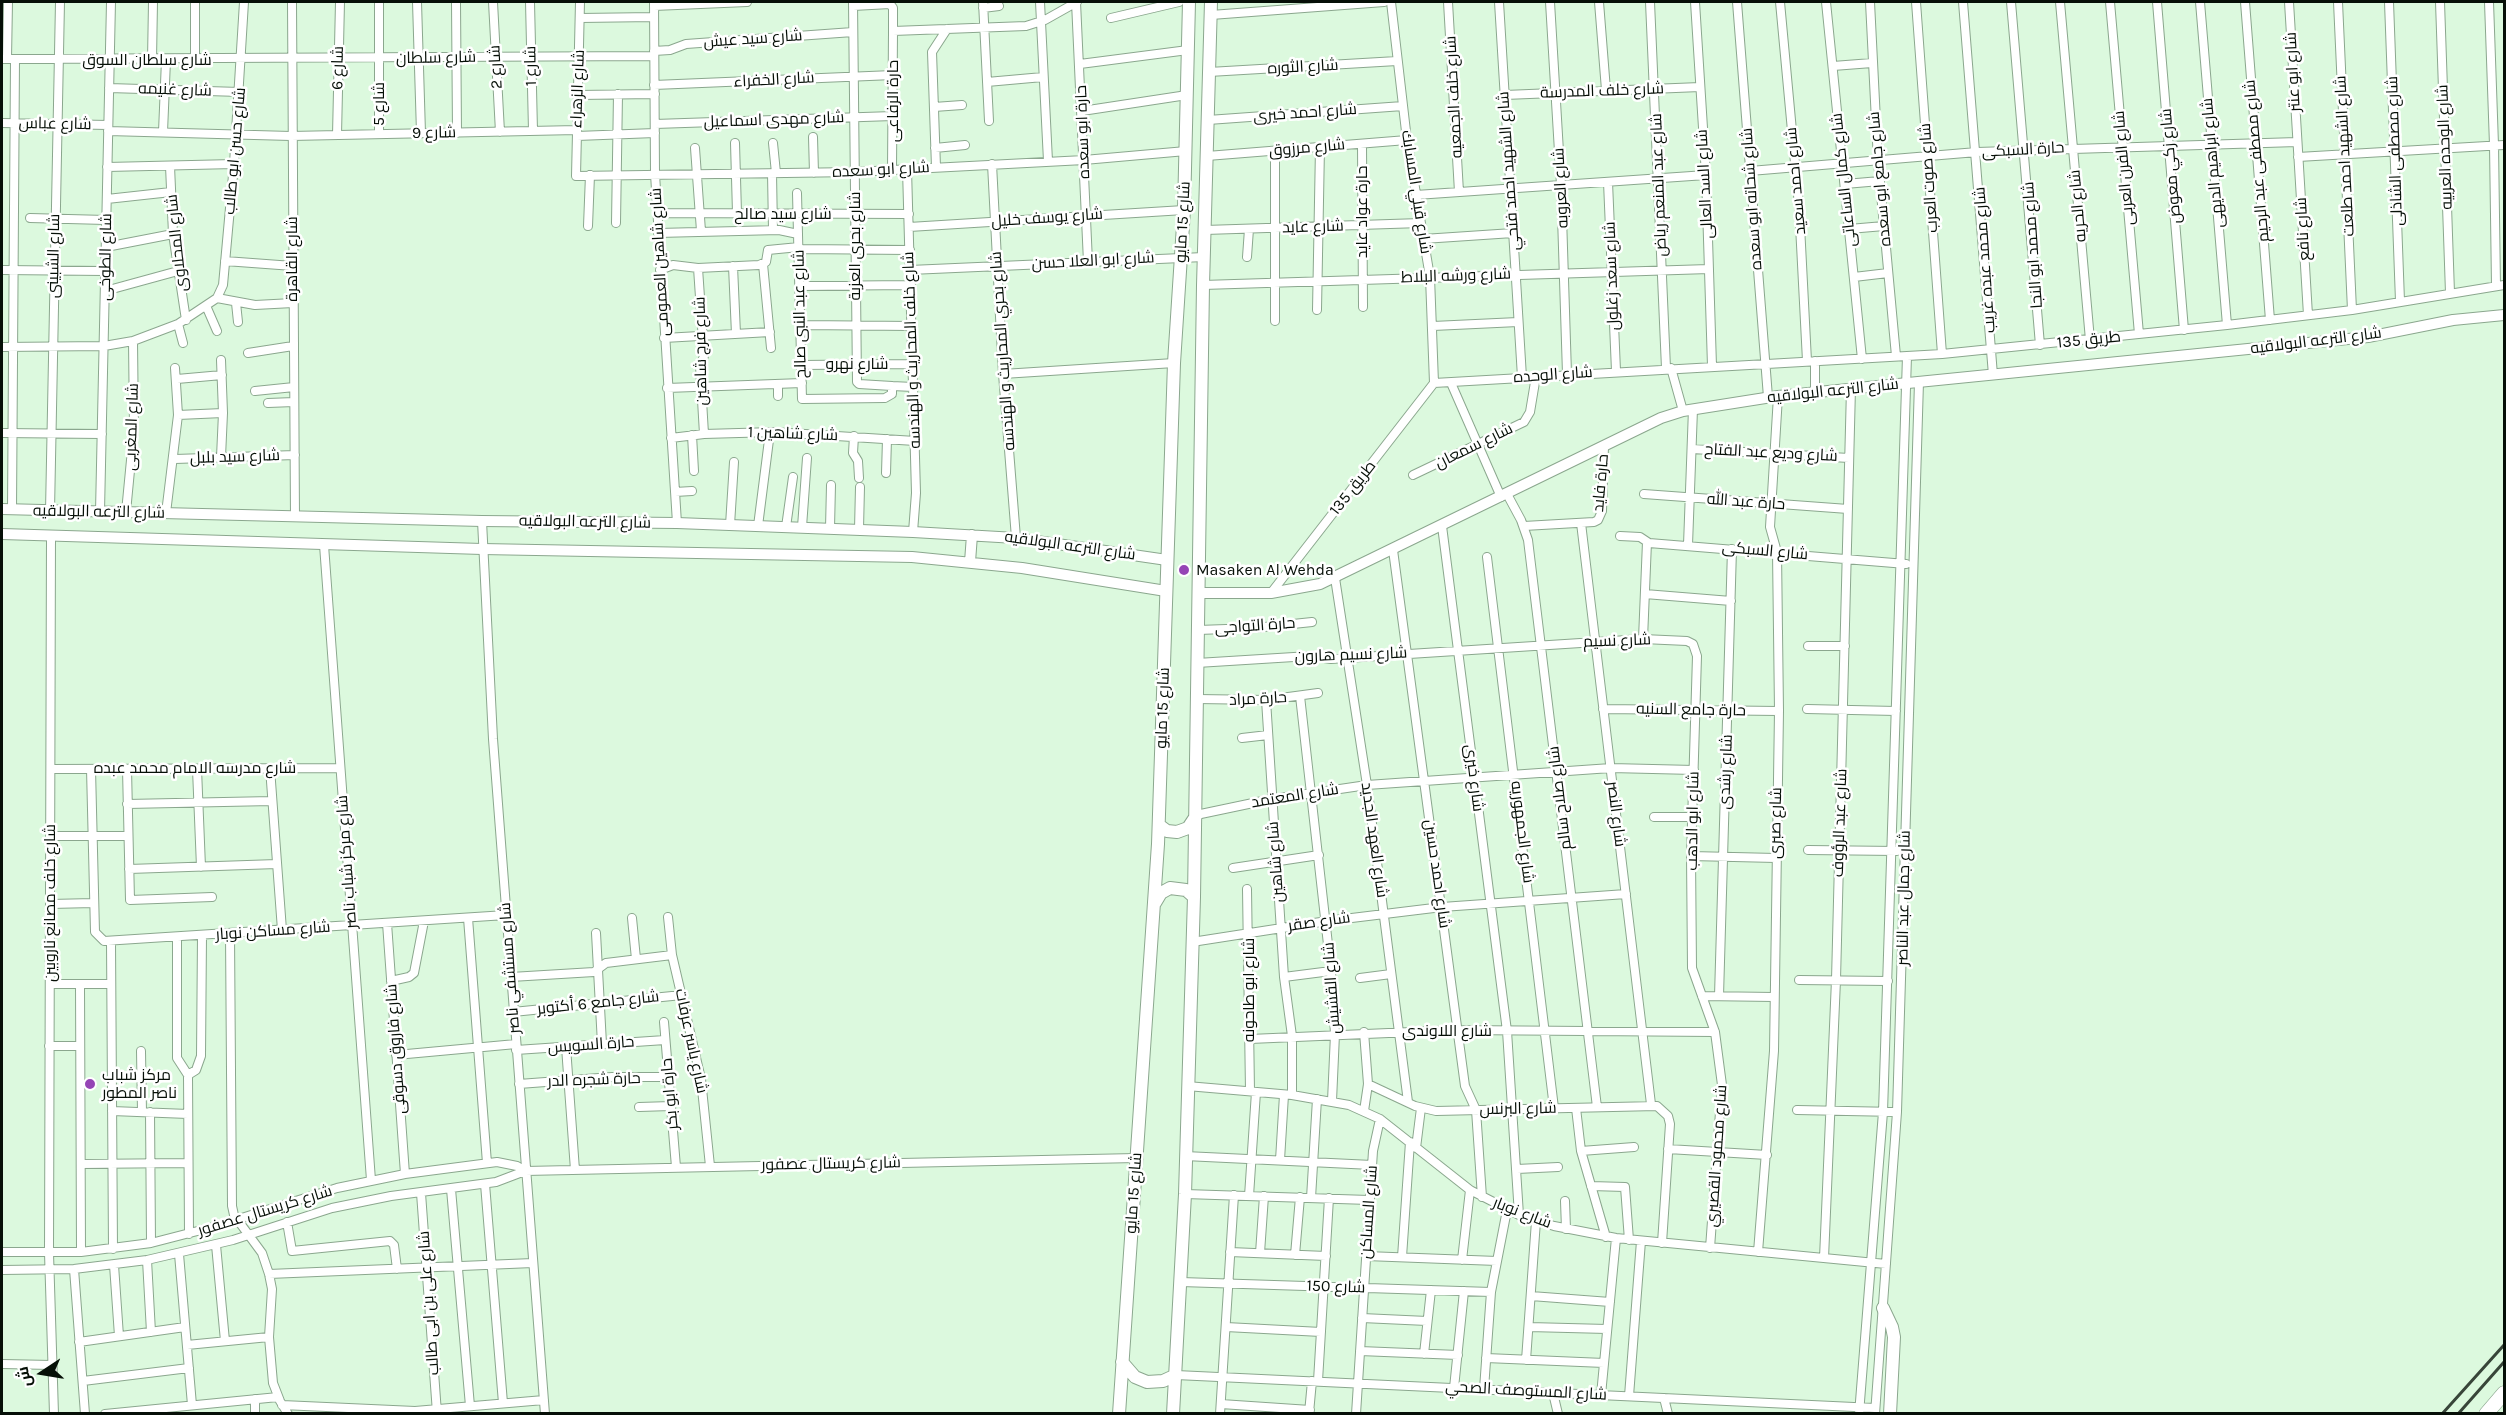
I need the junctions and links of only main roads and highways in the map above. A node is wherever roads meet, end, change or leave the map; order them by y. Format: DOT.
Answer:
graph roads {
  1 [pos="1189,2"];
  2 [pos="1211,2"];
  3 [pos="1196,815"];
  4 [pos="1159,825"];
  5 [pos="1194,897"];
  6 [pos="1155,903"];
  7 [pos="1883,1308"];
  8 [pos="1122,1362"];
  9 [pos="1176,1375"];
  10 [pos="2505,1394"];
  11 [pos="1119,1413"];
  12 [pos="1173,1413"];
  13 [pos="1890,1413"];
  14 [pos="2486,1413"];
  1 -- 4 [label="main road, شارع 15 مايو"];
  2 -- 3 [label="main road, شارع 15 مايو"];
  3 -- 4 [label="main road"];
  3 -- 5 [label="main road, شارع 15 مايو"];
  4 -- 6 [label="main road, شارع 15 مايو"];
  5 -- 6 [label="main road"];
  5 -- 9 [label="main road, شارع 15 مايو"];
  6 -- 8 [label="main road, شارع 15 مايو"];
  7 -- 13 [label="main road"];
  8 -- 9 [label="main road"];
  8 -- 11 [label="main road, شارع 15 مايو"];
  9 -- 12 [label="main road, شارع 15 مايو"];
  10 -- 14 [label="main road"];
}
